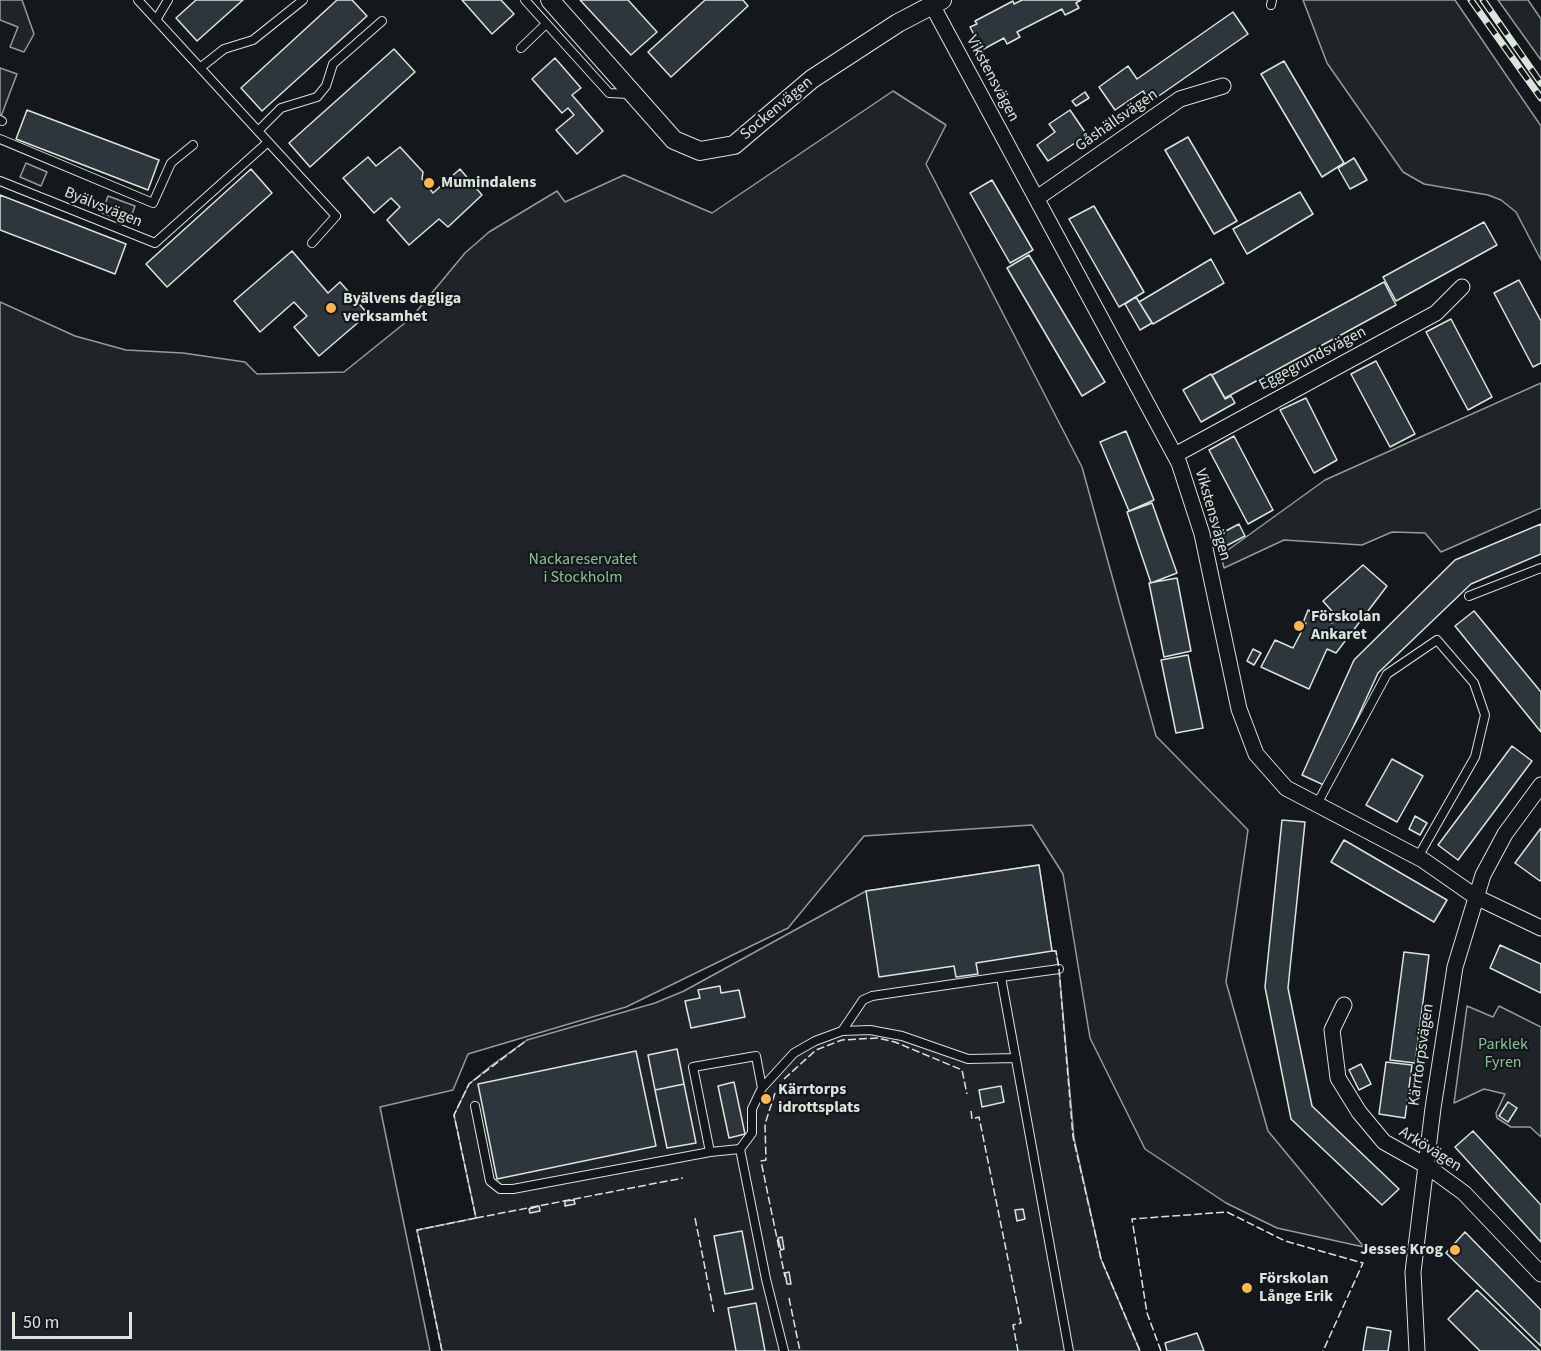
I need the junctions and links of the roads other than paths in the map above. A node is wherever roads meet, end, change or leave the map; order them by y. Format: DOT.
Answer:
graph roads {
  1 [pos="138,0"];
  2 [pos="168,0"];
  3 [pos="303,0"];
  4 [pos="525,0"];
  5 [pos="550,0"];
  6 [pos="937,2"];
  7 [pos="156,20"];
  8 [pos="382,21"];
  9 [pos="546,24"];
  10 [pos="521,48"];
  11 [pos="200,68"];
  12 [pos="1223,86"];
  13 [pos="632,94"];
  14 [pos="258,131"];
  15 [pos="0,139"];
  16 [pos="268,142"];
  17 [pos="193,145"];
  18 [pos="0,181"];
  19 [pos="1037,198"];
  20 [pos="312,243"];
  21 [pos="1462,287"];
  22 [pos="1175,455"];
  23 [pos="1541,568"];
  24 [pos="1469,596"];
  25 [pos="1541,786"];
  26 [pos="1317,804"];
  27 [pos="1418,857"];
  28 [pos="1476,897"];
  29 [pos="1541,928"];
  30 [pos="1059,969"];
  31 [pos="1001,976"];
  32 [pos="1344,1005"];
  33 [pos="842,1031"];
  34 [pos="1016,1058"];
  35 [pos="762,1088"];
  36 [pos="475,1106"];
  37 [pos="740,1149"];
  38 [pos="710,1152"];
  39 [pos="1427,1166"];
  40 [pos="1541,1274"];
  41 [pos="784,1351"];
  42 [pos="1069,1351"];
  43 [pos="1417,1351"];
  1 -- 7 [label="lane"];
  2 -- 7 [label="lane"];
  3 -- 11 [label="lane"];
  4 -- 9 [label="lane"];
  5 -- 13 [label="street, Sockenvägen"];
  6 -- 13 [label="street, Sockenvägen"];
  6 -- 19 [label="street, Vikstensvägen"];
  7 -- 11 [label="lane"];
  8 -- 14 [label="lane"];
  9 -- 10 [label="lane"];
  9 -- 13 [label="lane"];
  11 -- 14 [label="lane"];
  12 -- 19 [label="street, Gåshällsvägen"];
  14 -- 16 [label="lane"];
  15 -- 17 [label="lane, Byälvsvägen"];
  16 -- 18 [label="lane, Byälvsvägen"];
  16 -- 20 [label="lane"];
  19 -- 22 [label="street, Vikstensvägen"];
  21 -- 22 [label="street, Eggegrundsvägen"];
  22 -- 26 [label="street, Vikstensvägen"];
  23 -- 24 [label="lane"];
  25 -- 28 [label="street, Kärrtorpsvägen"];
  26 -- 27 [label="street, Vikstensvägen"];
  26 -- 27 [label="lane"];
  27 -- 28 [label="street, Vikstensvägen"];
  28 -- 29 [label="street, Vikstensvägen"];
  28 -- 39 [label="street, Kärrtorpsvägen"];
  30 -- 31 [label="lane"];
  31 -- 33 [label="lane"];
  31 -- 34 [label="lane"];
  32 -- 39 [label="street, Arkövägen"];
  33 -- 34 [label="lane"];
  33 -- 35 [label="lane"];
  34 -- 42 [label="lane"];
  35 -- 37 [label="lane"];
  35 -- 38 [label="lane"];
  36 -- 38 [label="lane"];
  37 -- 38 [label="lane"];
  37 -- 41 [label="lane"];
  39 -- 40 [label="street, Arkövägen"];
  39 -- 43 [label="street, Kärrtorpsvägen"];
}
